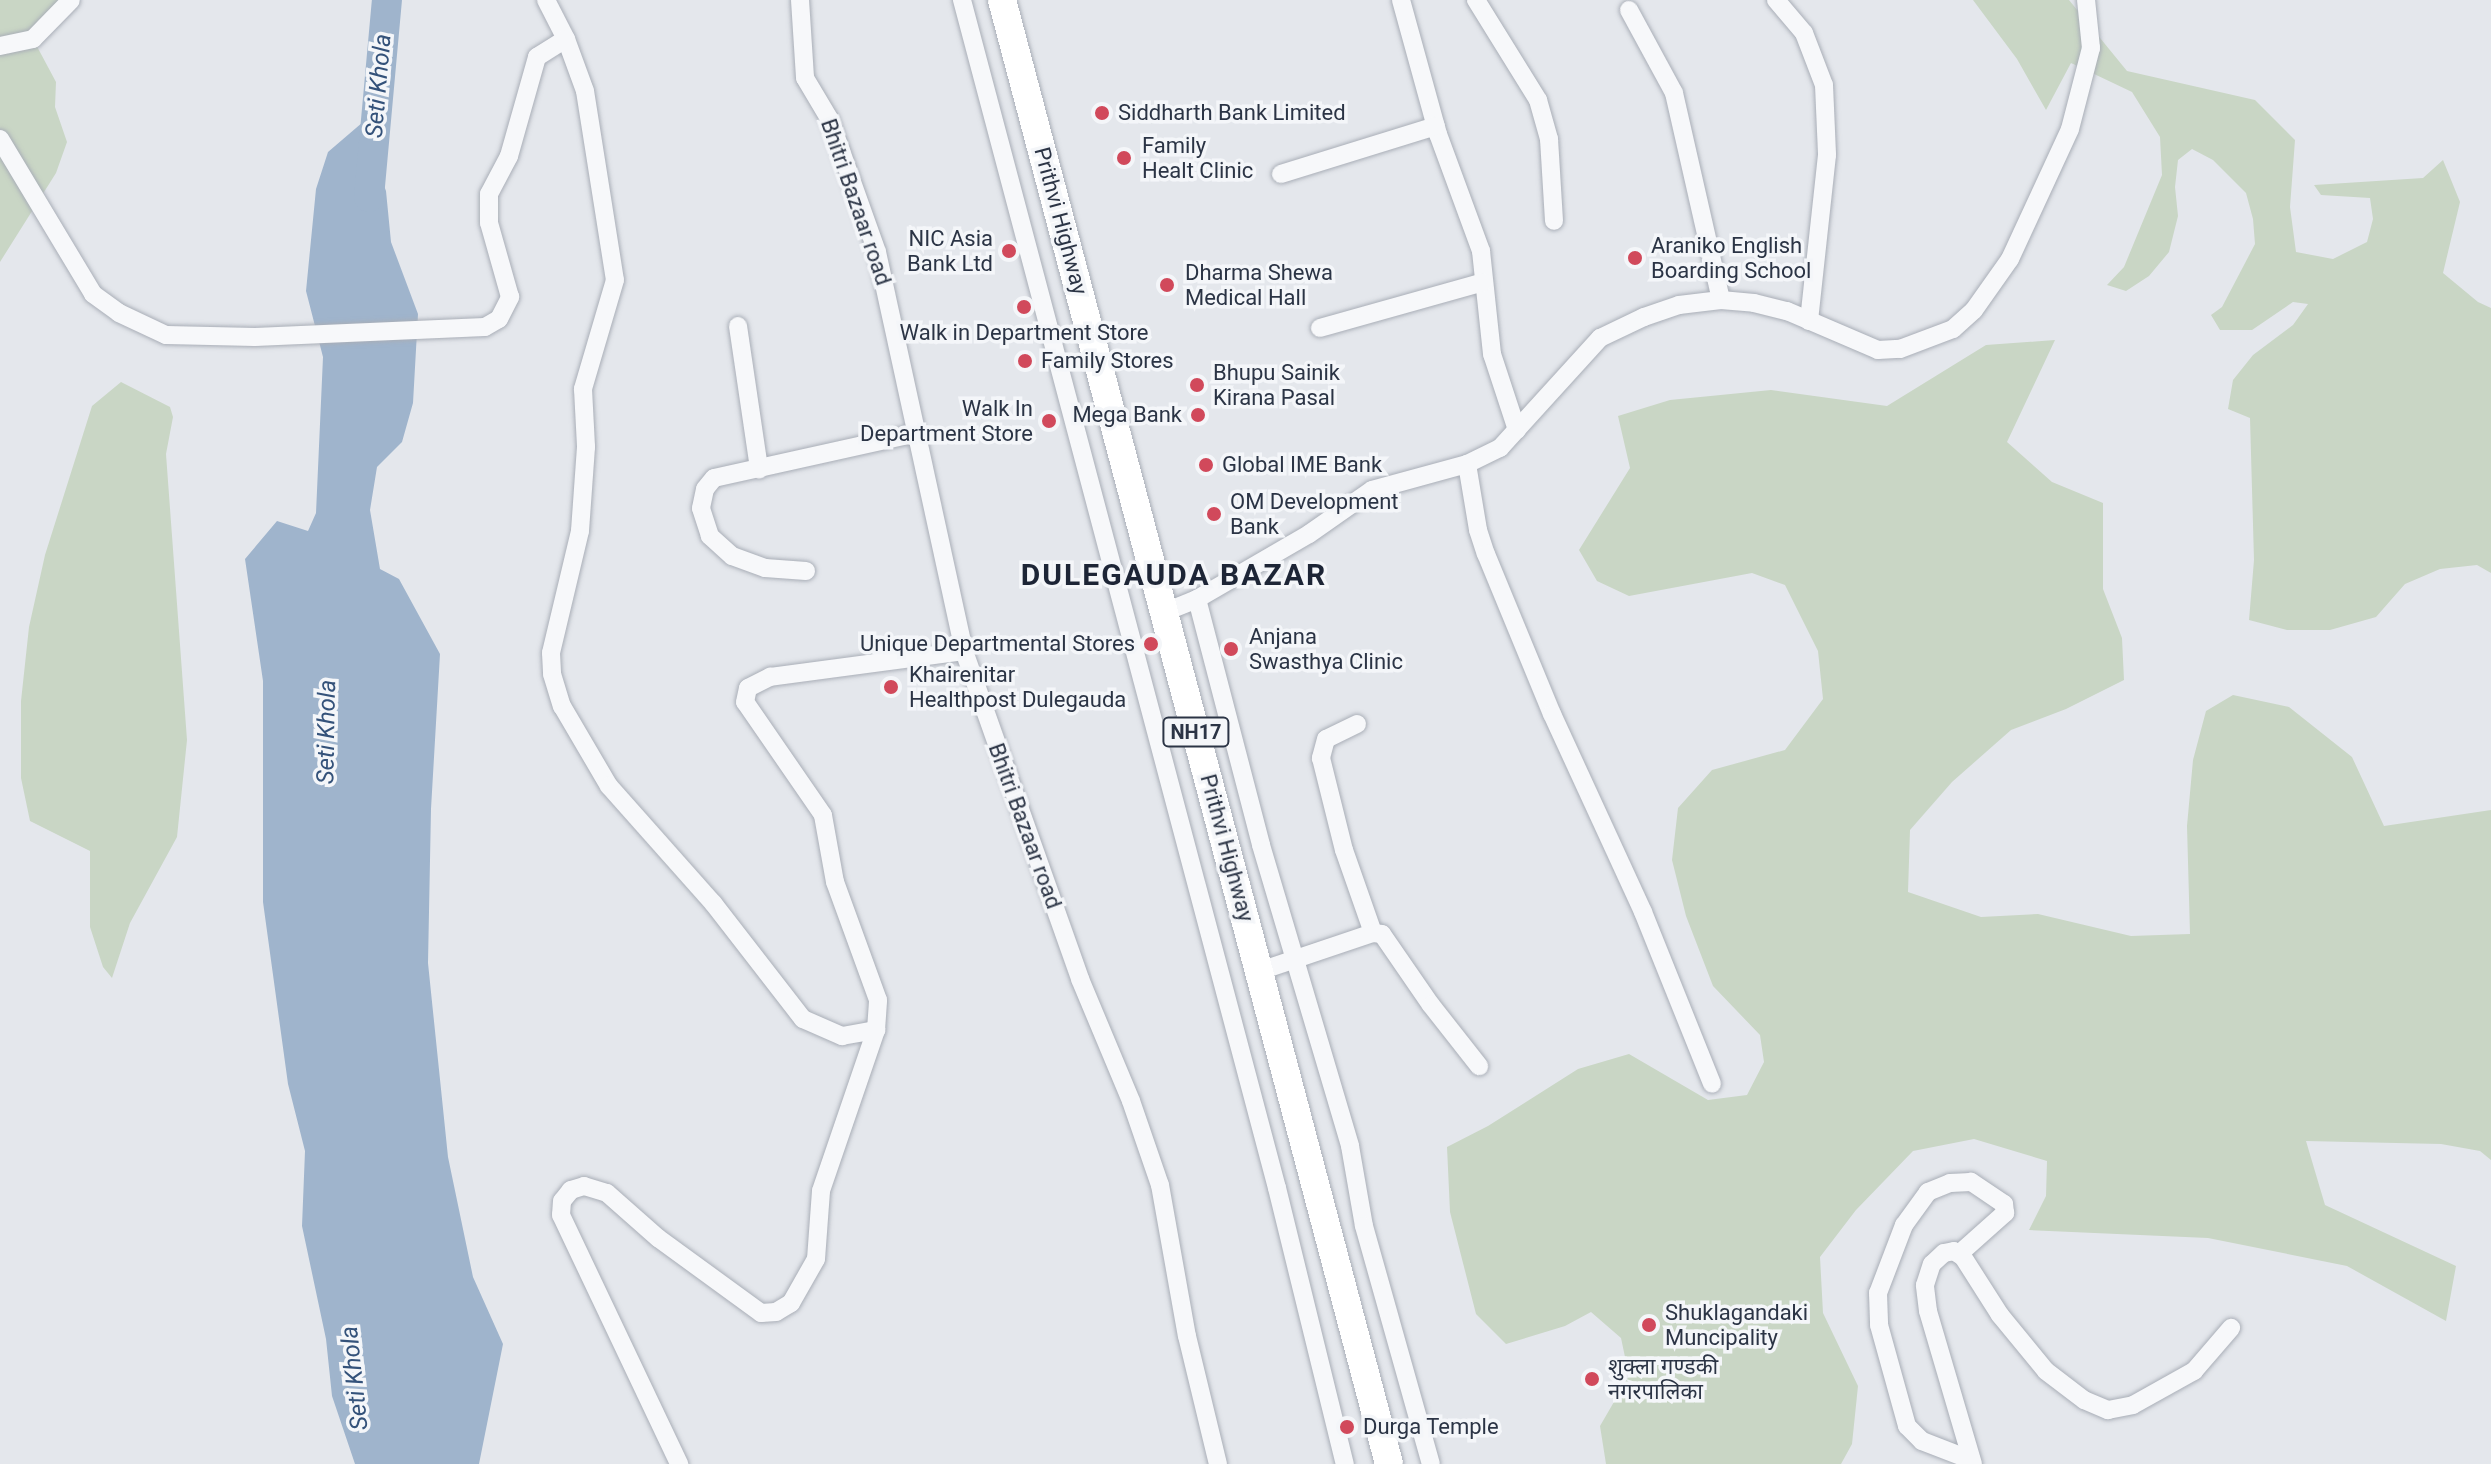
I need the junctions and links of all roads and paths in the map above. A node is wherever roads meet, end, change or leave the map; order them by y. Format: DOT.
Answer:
graph roads {
  1 [pos="71,0"];
  2 [pos="546,0"];
  3 [pos="800,0"];
  4 [pos="962,0"];
  5 [pos="1002,0"];
  6 [pos="1401,0"];
  7 [pos="1476,0"];
  8 [pos="1776,0"];
  9 [pos="2086,0"];
  10 [pos="1629,10"];
  11 [pos="566,39"];
  12 [pos="0,46"];
  13 [pos="1436,126"];
  14 [pos="1,141"];
  15 [pos="1281,174"];
  16 [pos="1554,221"];
  17 [pos="1484,282"];
  18 [pos="1721,300"];
  19 [pos="1809,321"];
  20 [pos="738,326"];
  21 [pos="1320,328"];
  22 [pos="1517,430"];
  23 [pos="917,433"];
  24 [pos="1467,464"];
  25 [pos="759,469"];
  26 [pos="806,571"];
  27 [pos="1197,599"];
  28 [pos="1165,612"];
  29 [pos="964,651"];
  30 [pos="1357,724"];
  31 [pos="1373,933"];
  32 [pos="1296,961"];
  33 [pos="1260,971"];
  34 [pos="876,1030"];
  35 [pos="1479,1066"];
  36 [pos="1712,1084"];
  37 [pos="1959,1254"];
  38 [pos="2231,1328"];
  39 [pos="1972,1462"];
  40 [pos="679,1464"];
  41 [pos="1218,1464"];
  42 [pos="1345,1464"];
  43 [pos="1389,1464"];
  44 [pos="1431,1464"];
  1 -- 12 [label="street"];
  2 -- 11 [label="street"];
  3 -- 23 [label="street, Bhitri Bazaar road"];
  4 -- 42 [label="street"];
  5 -- 28 [label="highway, Prithvi Highway / NH17"];
  6 -- 13 [label="street"];
  7 -- 16 [label="street"];
  8 -- 19 [label="street"];
  9 -- 19 [label="street"];
  10 -- 18 [label="street"];
  11 -- 14 [label="street"];
  11 -- 34 [label="street"];
  13 -- 15 [label="street"];
  13 -- 17 [label="street"];
  17 -- 21 [label="street"];
  17 -- 22 [label="street"];
  18 -- 19 [label="street"];
  18 -- 22 [label="street"];
  20 -- 25 [label="street"];
  22 -- 24 [label="street"];
  23 -- 25 [label="street"];
  23 -- 29 [label="street, Bhitri Bazaar road"];
  24 -- 27 [label="street"];
  24 -- 36 [label="street"];
  25 -- 26 [label="street"];
  27 -- 28 [label="street"];
  27 -- 32 [label="street"];
  28 -- 33 [label="highway, Prithvi Highway / NH17"];
  29 -- 34 [label="street"];
  29 -- 41 [label="street, Bhitri Bazaar road"];
  30 -- 31 [label="street"];
  31 -- 32 [label="street"];
  31 -- 35 [label="street"];
  32 -- 33 [label="street"];
  32 -- 44 [label="street"];
  33 -- 43 [label="highway, Prithvi Highway / NH17"];
  34 -- 40 [label="street"];
  37 -- 38 [label="street"];
  37 -- 39 [label="street"];
  37 -- 39 [label="street"];
}
